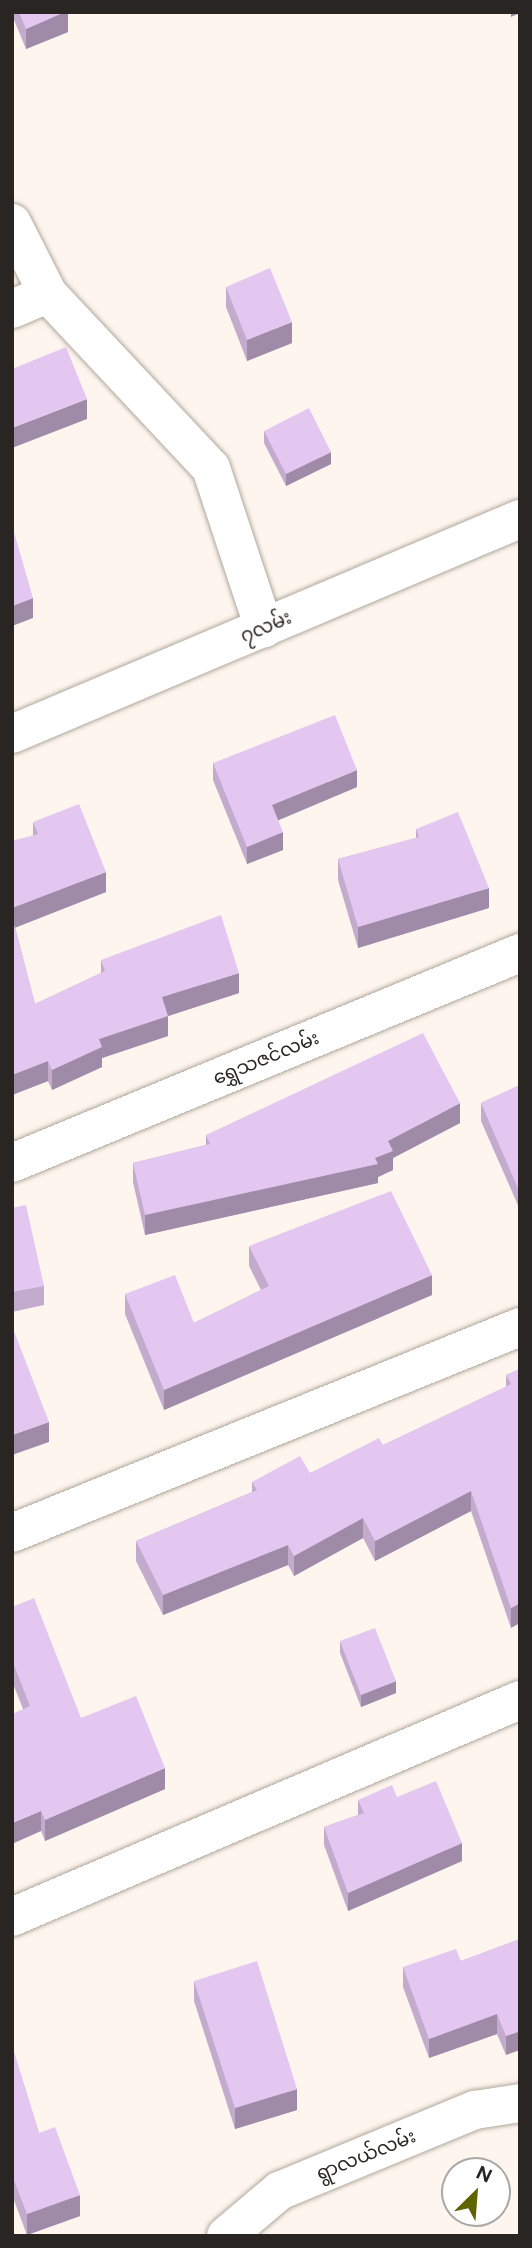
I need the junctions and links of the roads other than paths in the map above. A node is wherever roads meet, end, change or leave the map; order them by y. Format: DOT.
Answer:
graph roads {
  1 [pos="12,223"];
  2 [pos="48,294"];
  3 [pos="12,309"];
  4 [pos="520,519"];
  5 [pos="264,628"];
  6 [pos="12,734"];
  7 [pos="520,953"];
  8 [pos="12,1163"];
  9 [pos="520,1327"];
  10 [pos="12,1533"];
  11 [pos="520,1700"];
  12 [pos="12,1917"];
  13 [pos="520,2103"];
  14 [pos="226,2236"];
  1 -- 2 [label="street"];
  2 -- 3 [label="street"];
  2 -- 5 [label="street"];
  4 -- 5 [label="street, ၇လမ်း"];
  5 -- 6 [label="street, ၇လမ်း"];
  7 -- 8 [label="street, ရွှေသဇင်လမ်း"];
  9 -- 10 [label="street"];
  11 -- 12 [label="street"];
  13 -- 14 [label="street, ရွာလယ်လမ်း"];
}
